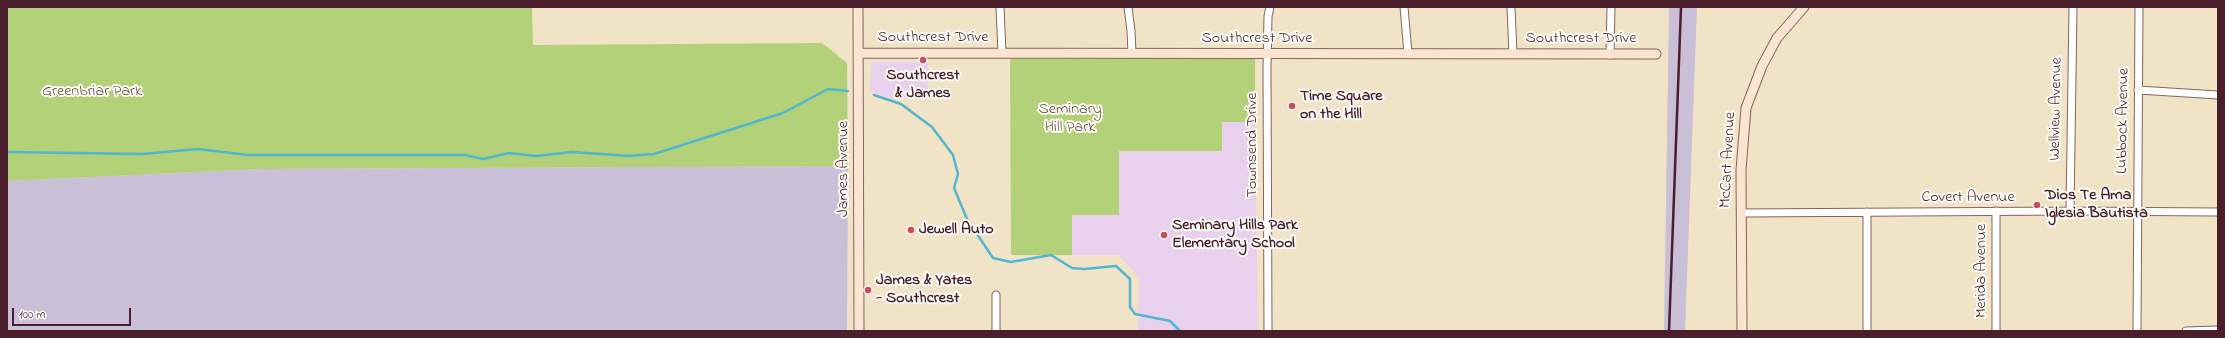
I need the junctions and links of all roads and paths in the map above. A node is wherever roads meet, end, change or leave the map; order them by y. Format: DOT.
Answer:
graph roads {
  1 [pos="858,7"];
  2 [pos="1000,7"];
  3 [pos="1128,7"];
  4 [pos="1270,7"];
  5 [pos="1404,7"];
  6 [pos="1511,7"];
  7 [pos="1611,7"];
  8 [pos="1804,7"];
  9 [pos="2073,7"];
  10 [pos="2139,7"];
  11 [pos="859,53"];
  12 [pos="1002,53"];
  13 [pos="1132,53"];
  14 [pos="1268,54"];
  15 [pos="1408,54"];
  16 [pos="1512,54"];
  17 [pos="1656,54"];
  18 [pos="1610,55"];
  19 [pos="2138,90"];
  20 [pos="2218,95"];
  21 [pos="2070,211"];
  22 [pos="1867,212"];
  23 [pos="1996,212"];
  24 [pos="2137,212"];
  25 [pos="2218,212"];
  26 [pos="1742,213"];
  27 [pos="996,295"];
  28 [pos="2218,330"];
  29 [pos="859,331"];
  30 [pos="996,331"];
  31 [pos="1268,331"];
  32 [pos="1742,331"];
  33 [pos="1868,331"];
  34 [pos="1996,331"];
  35 [pos="2137,331"];
  36 [pos="2186,331"];
  1 -- 11 [label="street, James Avenue"];
  2 -- 12 [label="street"];
  3 -- 13 [label="street"];
  4 -- 14 [label="street, Townsend Drive"];
  5 -- 15 [label="street"];
  6 -- 16 [label="street"];
  7 -- 18 [label="street"];
  8 -- 26 [label="street, McCart Avenue"];
  9 -- 21 [label="street, Wellview Avenue"];
  10 -- 19 [label="street, Lubbock Avenue"];
  11 -- 12 [label="street, Southcrest Drive"];
  11 -- 29 [label="street, James Avenue"];
  12 -- 13 [label="street, Southcrest Drive"];
  13 -- 14 [label="street, Southcrest Drive"];
  14 -- 15 [label="street, Southcrest Drive"];
  14 -- 31 [label="street, Townsend Drive"];
  15 -- 16 [label="street, Southcrest Drive"];
  16 -- 18 [label="street, Southcrest Drive"];
  17 -- 18 [label="street, Southcrest Drive"];
  19 -- 20 [label="street"];
  19 -- 24 [label="street, Lubbock Avenue"];
  21 -- 23 [label="street, Covert Avenue"];
  21 -- 24 [label="street, Covert Avenue"];
  22 -- 23 [label="street, Covert Avenue"];
  22 -- 26 [label="street, Covert Avenue"];
  22 -- 33 [label="street"];
  23 -- 34 [label="street, Merida Avenue"];
  24 -- 25 [label="street, Covert Avenue"];
  24 -- 35 [label="street, Lubbock Avenue"];
  26 -- 32 [label="street, McCart Avenue"];
  27 -- 30 [label="street"];
  28 -- 36 [label="street"];
}
